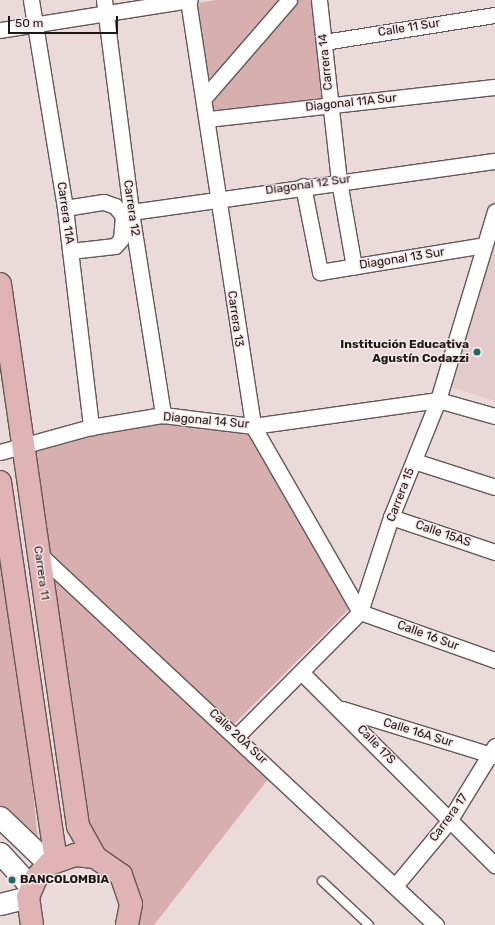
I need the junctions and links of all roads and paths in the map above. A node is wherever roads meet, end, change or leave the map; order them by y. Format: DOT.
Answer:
graph roads {
  1 [pos="31,0"];
  2 [pos="189,0"];
  3 [pos="289,0"];
  4 [pos="319,0"];
  5 [pos="105,7"];
  6 [pos="495,15"];
  7 [pos="36,24"];
  8 [pos="0,30"];
  9 [pos="324,42"];
  10 [pos="495,87"];
  11 [pos="204,98"];
  12 [pos="331,106"];
  13 [pos="208,119"];
  14 [pos="495,161"];
  15 [pos="339,181"];
  16 [pos="302,186"];
  17 [pos="219,199"];
  18 [pos="65,208"];
  19 [pos="495,211"];
  20 [pos="127,214"];
  21 [pos="484,246"];
  22 [pos="70,251"];
  23 [pos="354,267"];
  24 [pos="0,284"];
  25 [pos="438,400"];
  26 [pos="163,415"];
  27 [pos="495,416"];
  28 [pos="253,426"];
  29 [pos="91,428"];
  30 [pos="22,449"];
  31 [pos="0,452"];
  32 [pos="414,461"];
  33 [pos="0,482"];
  34 [pos="495,488"];
  35 [pos="391,517"];
  36 [pos="495,552"];
  37 [pos="38,553"];
  38 [pos="5,561"];
  39 [pos="360,612"];
  40 [pos="495,660"];
  41 [pos="301,672"];
  42 [pos="342,709"];
  43 [pos="237,736"];
  44 [pos="494,753"];
  45 [pos="0,817"];
  46 [pos="449,821"];
  47 [pos="0,852"];
  48 [pos="95,857"];
  49 [pos="52,862"];
  50 [pos="495,865"];
  51 [pos="322,881"];
  52 [pos="395,886"];
  53 [pos="30,892"];
  54 [pos="0,904"];
  55 [pos="32,925"];
  56 [pos="127,925"];
  57 [pos="369,925"];
  58 [pos="436,925"];
  1 -- 7 [label="street, Carrera 11A"];
  2 -- 5 [label="street"];
  2 -- 11 [label="street, Carrera 13"];
  3 -- 11 [label="street"];
  4 -- 9 [label="street, Carrera 14"];
  5 -- 7 [label="street"];
  5 -- 20 [label="street, Carrera 12"];
  6 -- 9 [label="street, Calle 11 Sur"];
  7 -- 8 [label="street"];
  7 -- 18 [label="street, Carrera 11A"];
  9 -- 12 [label="street, Carrera 14"];
  10 -- 12 [label="street, Diagonal 11A Sur"];
  11 -- 13 [label="street, Carrera 13"];
  12 -- 13 [label="street, Diagonal 11A Sur"];
  12 -- 15 [label="street, Carrera 14"];
  13 -- 17 [label="street, Carrera 13"];
  14 -- 15 [label="street, Diagonal 12 Sur"];
  15 -- 16 [label="street, Diagonal 12 Sur"];
  15 -- 23 [label="street, Carrera 14"];
  16 -- 17 [label="street, Diagonal 12 Sur"];
  16 -- 23 [label="street, Diagonal 13 Sur"];
  17 -- 20 [label="street, Diagonal 12 Sur"];
  17 -- 28 [label="street, Carrera 13"];
  18 -- 20 [label="street"];
  18 -- 22 [label="street, Carrera 11A"];
  19 -- 21 [label="street, Carrera 15"];
  20 -- 22 [label="street"];
  20 -- 26 [label="street, Carrera 12"];
  21 -- 23 [label="street, Diagonal 13 Sur"];
  21 -- 25 [label="street, Carrera 15"];
  22 -- 29 [label="street, Carrera 11A"];
  24 -- 30 [label="main road, Carrera 11"];
  25 -- 27 [label="street"];
  25 -- 28 [label="street, Diagonal 14 Sur"];
  25 -- 32 [label="street, Carrera 15"];
  26 -- 28 [label="street, Diagonal 14 Sur"];
  26 -- 29 [label="street, Diagonal 14 Sur"];
  28 -- 39 [label="street, Carrera 13"];
  29 -- 30 [label="street, Diagonal 14 Sur"];
  30 -- 31 [label="street, Diagonal 14 Sur"];
  30 -- 37 [label="main road, Carrera 11"];
  32 -- 34 [label="street"];
  32 -- 35 [label="street, Carrera 15"];
  33 -- 38 [label="main road"];
  35 -- 36 [label="street, Calle 15AS"];
  35 -- 39 [label="street, Carrera 15"];
  37 -- 43 [label="street, Calle 20A Sur"];
  37 -- 48 [label="main road, Carrera 11"];
  38 -- 49 [label="main road"];
  39 -- 40 [label="street, Calle 16 Sur"];
  39 -- 41 [label="street, Carrera 15"];
  41 -- 42 [label="street, Calle 17S"];
  41 -- 43 [label="street, Carrera 15"];
  42 -- 44 [label="street, Calle 16A Sur"];
  42 -- 46 [label="street, Calle 17S"];
  43 -- 52 [label="street, Calle 20A Sur"];
  44 -- 46 [label="street, Carrera 17"];
  45 -- 49 [label="main road"];
  46 -- 50 [label="street, Calle 17S"];
  46 -- 52 [label="street, Carrera 17"];
  47 -- 53 [label="main road"];
  48 -- 49 [label="main road"];
  48 -- 56 [label="main road"];
  49 -- 53 [label="main road"];
  51 -- 57 [label="lane"];
  52 -- 58 [label="street, Calle 20A Sur"];
  53 -- 54 [label="main road"];
  53 -- 55 [label="main road"];
}
